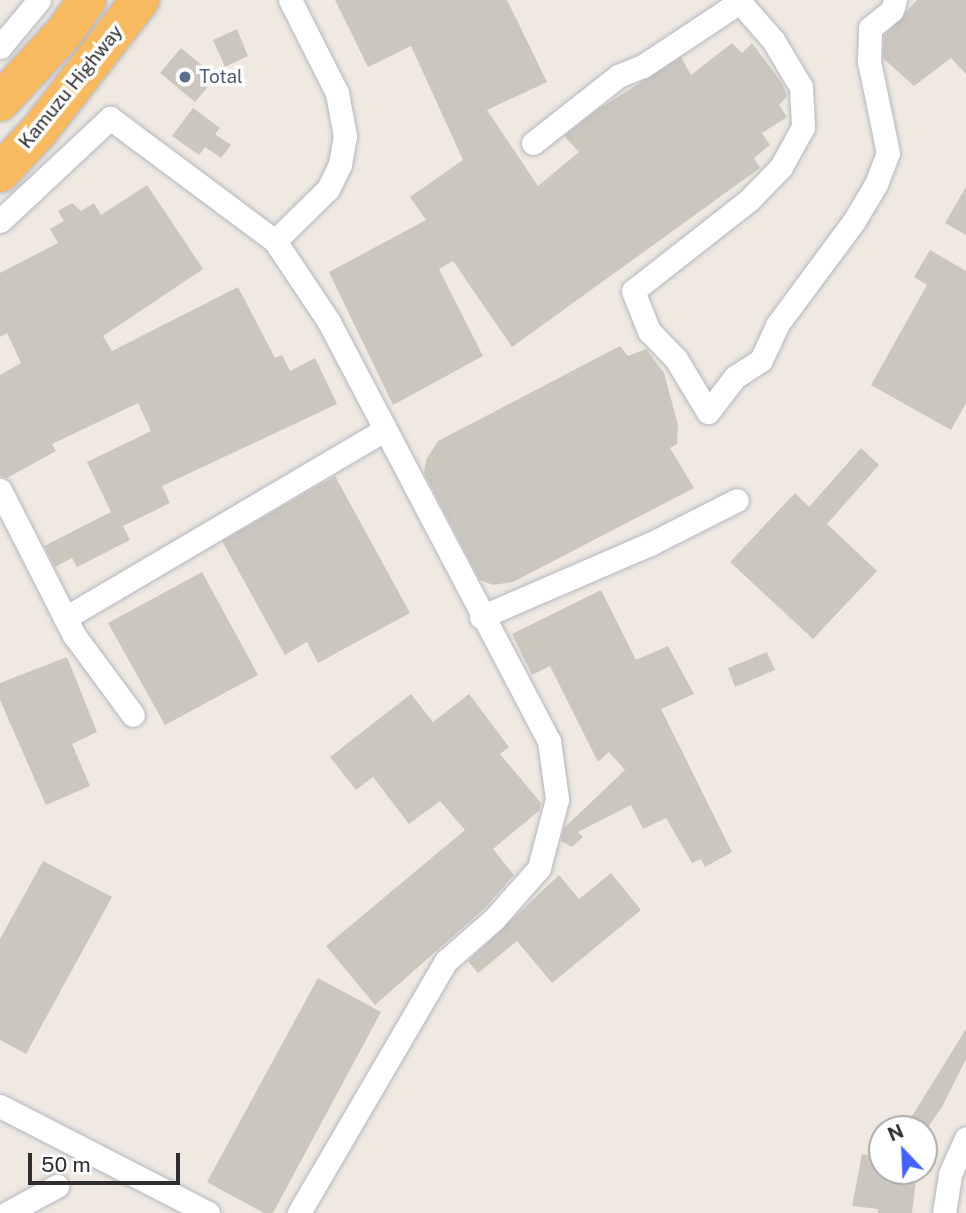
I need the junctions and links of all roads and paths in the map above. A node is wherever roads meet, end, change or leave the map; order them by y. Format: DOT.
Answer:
graph roads {
  1 [pos="39,0"];
  2 [pos="87,0"];
  3 [pos="140,0"];
  4 [pos="290,0"];
  5 [pos="895,0"];
  6 [pos="738,1"];
  7 [pos="0,47"];
  8 [pos="0,102"];
  9 [pos="533,144"];
  10 [pos="0,173"];
  11 [pos="0,221"];
  12 [pos="275,241"];
  13 [pos="384,430"];
  14 [pos="0,490"];
  15 [pos="737,500"];
  16 [pos="481,617"];
  17 [pos="65,618"];
  18 [pos="133,715"];
  19 [pos="0,1106"];
  20 [pos="966,1138"];
  21 [pos="57,1186"];
  22 [pos="7,1213"];
  23 [pos="208,1213"];
  24 [pos="299,1213"];
  25 [pos="944,1213"];
  1 -- 7 [label="street"];
  2 -- 8 [label="highway, Kamuzu Highway"];
  3 -- 10 [label="highway, Kamuzu Highway"];
  4 -- 12 [label="street"];
  5 -- 6 [label="street"];
  6 -- 9 [label="street"];
  11 -- 12 [label="street"];
  12 -- 13 [label="street"];
  13 -- 16 [label="street"];
  13 -- 17 [label="street"];
  14 -- 17 [label="street"];
  15 -- 16 [label="street"];
  16 -- 24 [label="street"];
  17 -- 18 [label="street"];
  19 -- 23 [label="street"];
  20 -- 25 [label="street"];
  21 -- 22 [label="street"];
}
